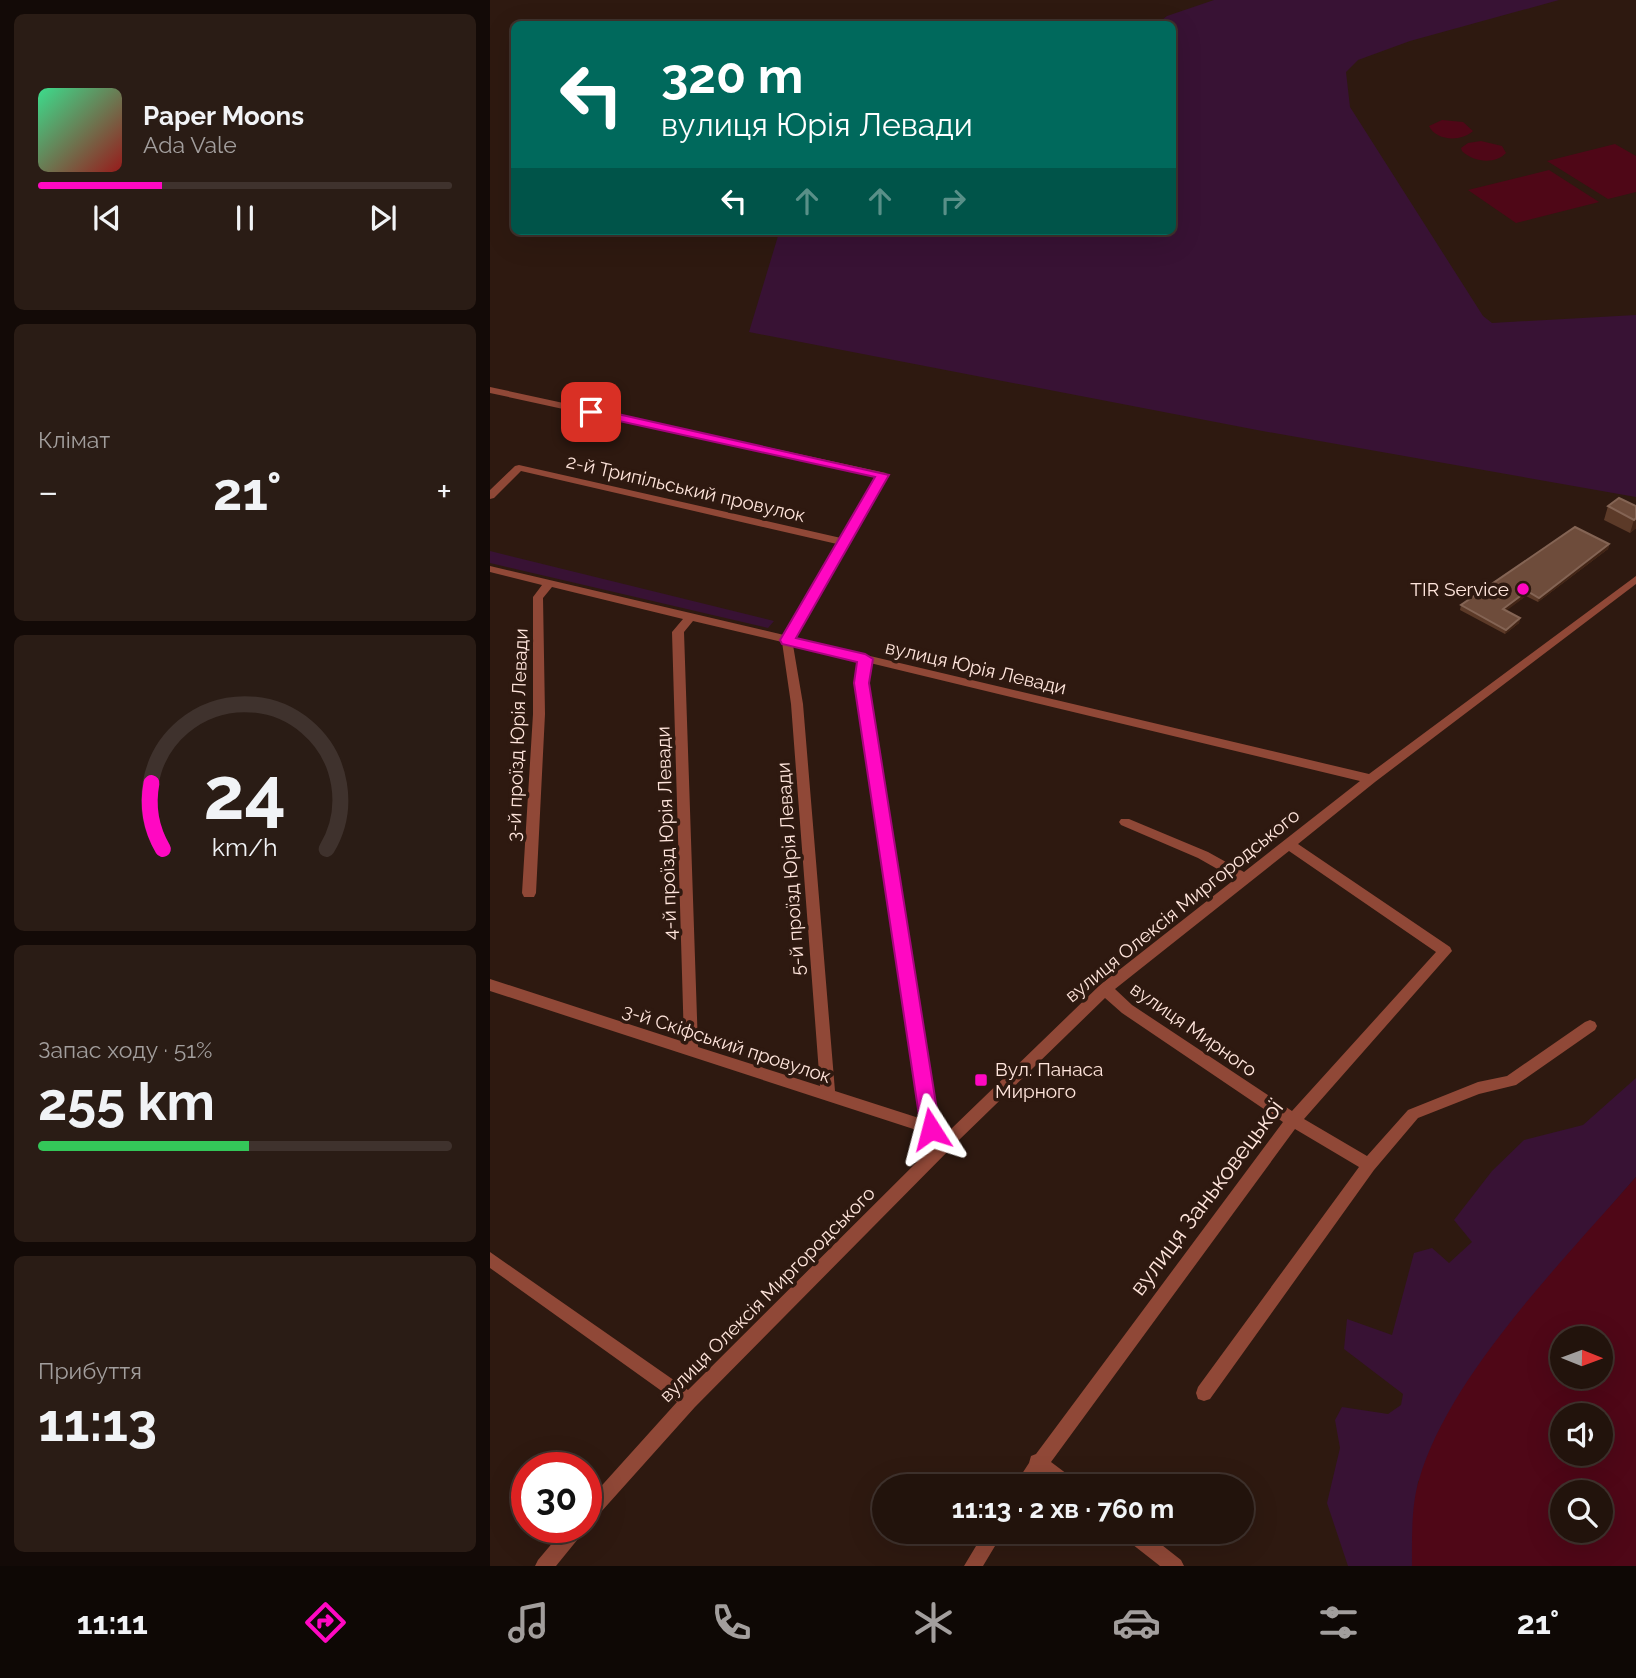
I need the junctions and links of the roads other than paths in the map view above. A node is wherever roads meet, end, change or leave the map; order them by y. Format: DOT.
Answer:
graph roads {
  1 [pos="490,390"];
  2 [pos="883,475"];
  3 [pos="490,496"];
  4 [pos="844,542"];
  5 [pos="490,569"];
  6 [pos="1636,579"];
  7 [pos="550,583"];
  8 [pos="690,617"];
  9 [pos="787,640"];
  10 [pos="865,659"];
  11 [pos="1371,779"];
  12 [pos="1125,822"];
  13 [pos="1289,844"];
  14 [pos="1245,879"];
  15 [pos="529,893"];
  16 [pos="1445,951"];
  17 [pos="490,985"];
  18 [pos="1105,989"];
  19 [pos="1590,1026"];
  20 [pos="691,1052"];
  21 [pos="828,1096"];
  22 [pos="1293,1120"];
  23 [pos="931,1129"];
  24 [pos="953,1136"];
  25 [pos="1369,1165"];
  26 [pos="490,1259"];
  27 [pos="1204,1392"];
  28 [pos="690,1401"];
  29 [pos="1037,1462"];
  30 [pos="1030,1474"];
  31 [pos="1053,1474"];
  32 [pos="602,1498"];
  33 [pos="563,1543"];
  34 [pos="987,1544"];
  35 [pos="1146,1544"];
  36 [pos="544,1566"];
  37 [pos="973,1566"];
  38 [pos="1175,1566"];
  1 -- 2 [label="street"];
  2 -- 4 [label="street"];
  3 -- 4 [label="street, 2-й Трипільський провулок"];
  4 -- 9 [label="street"];
  5 -- 7 [label="street, вулиця Юрія Левади"];
  6 -- 11 [label="street, вулиця Олексія Миргородського"];
  7 -- 8 [label="street, вулиця Юрія Левади"];
  7 -- 15 [label="street, 3-й проїзд Юрія Левади"];
  8 -- 9 [label="street, вулиця Юрія Левади"];
  8 -- 20 [label="street, 4-й проїзд Юрія Левади"];
  9 -- 10 [label="street, вулиця Юрія Левади"];
  9 -- 21 [label="street, 5-й проїзд Юрія Левади"];
  10 -- 11 [label="street, вулиця Юрія Левади"];
  10 -- 23 [label="street"];
  11 -- 13 [label="street, вулиця Олексія Миргородського"];
  12 -- 14 [label="street"];
  13 -- 14 [label="street, вулиця Олексія Миргородського"];
  13 -- 16 [label="street"];
  14 -- 18 [label="street, вулиця Олексія Миргородського"];
  16 -- 22 [label="street, вулиця Заньковецької"];
  17 -- 20 [label="street, 3-й Скіфський провулок"];
  18 -- 22 [label="street, вулиця Мирного"];
  18 -- 24 [label="street, вулиця Олексія Миргородського"];
  19 -- 25 [label="street"];
  20 -- 21 [label="street, 3-й Скіфський провулок"];
  21 -- 23 [label="street, 3-й Скіфський провулок"];
  22 -- 25 [label="street, вулиця Мирного"];
  22 -- 29 [label="street, вулиця Заньковецької"];
  23 -- 24 [label="street, 3-й Скіфський провулок"];
  24 -- 28 [label="street, вулиця Олексія Миргородського"];
  25 -- 27 [label="street"];
  26 -- 28 [label="street"];
  28 -- 32 [label="street, вулиця Олексія Миргородського"];
  29 -- 30 [label="street, вулиця Заньковецької"];
  29 -- 31 [label="street"];
  33 -- 36 [label="street"];
  34 -- 37 [label="street"];
  35 -- 38 [label="street"];
}
